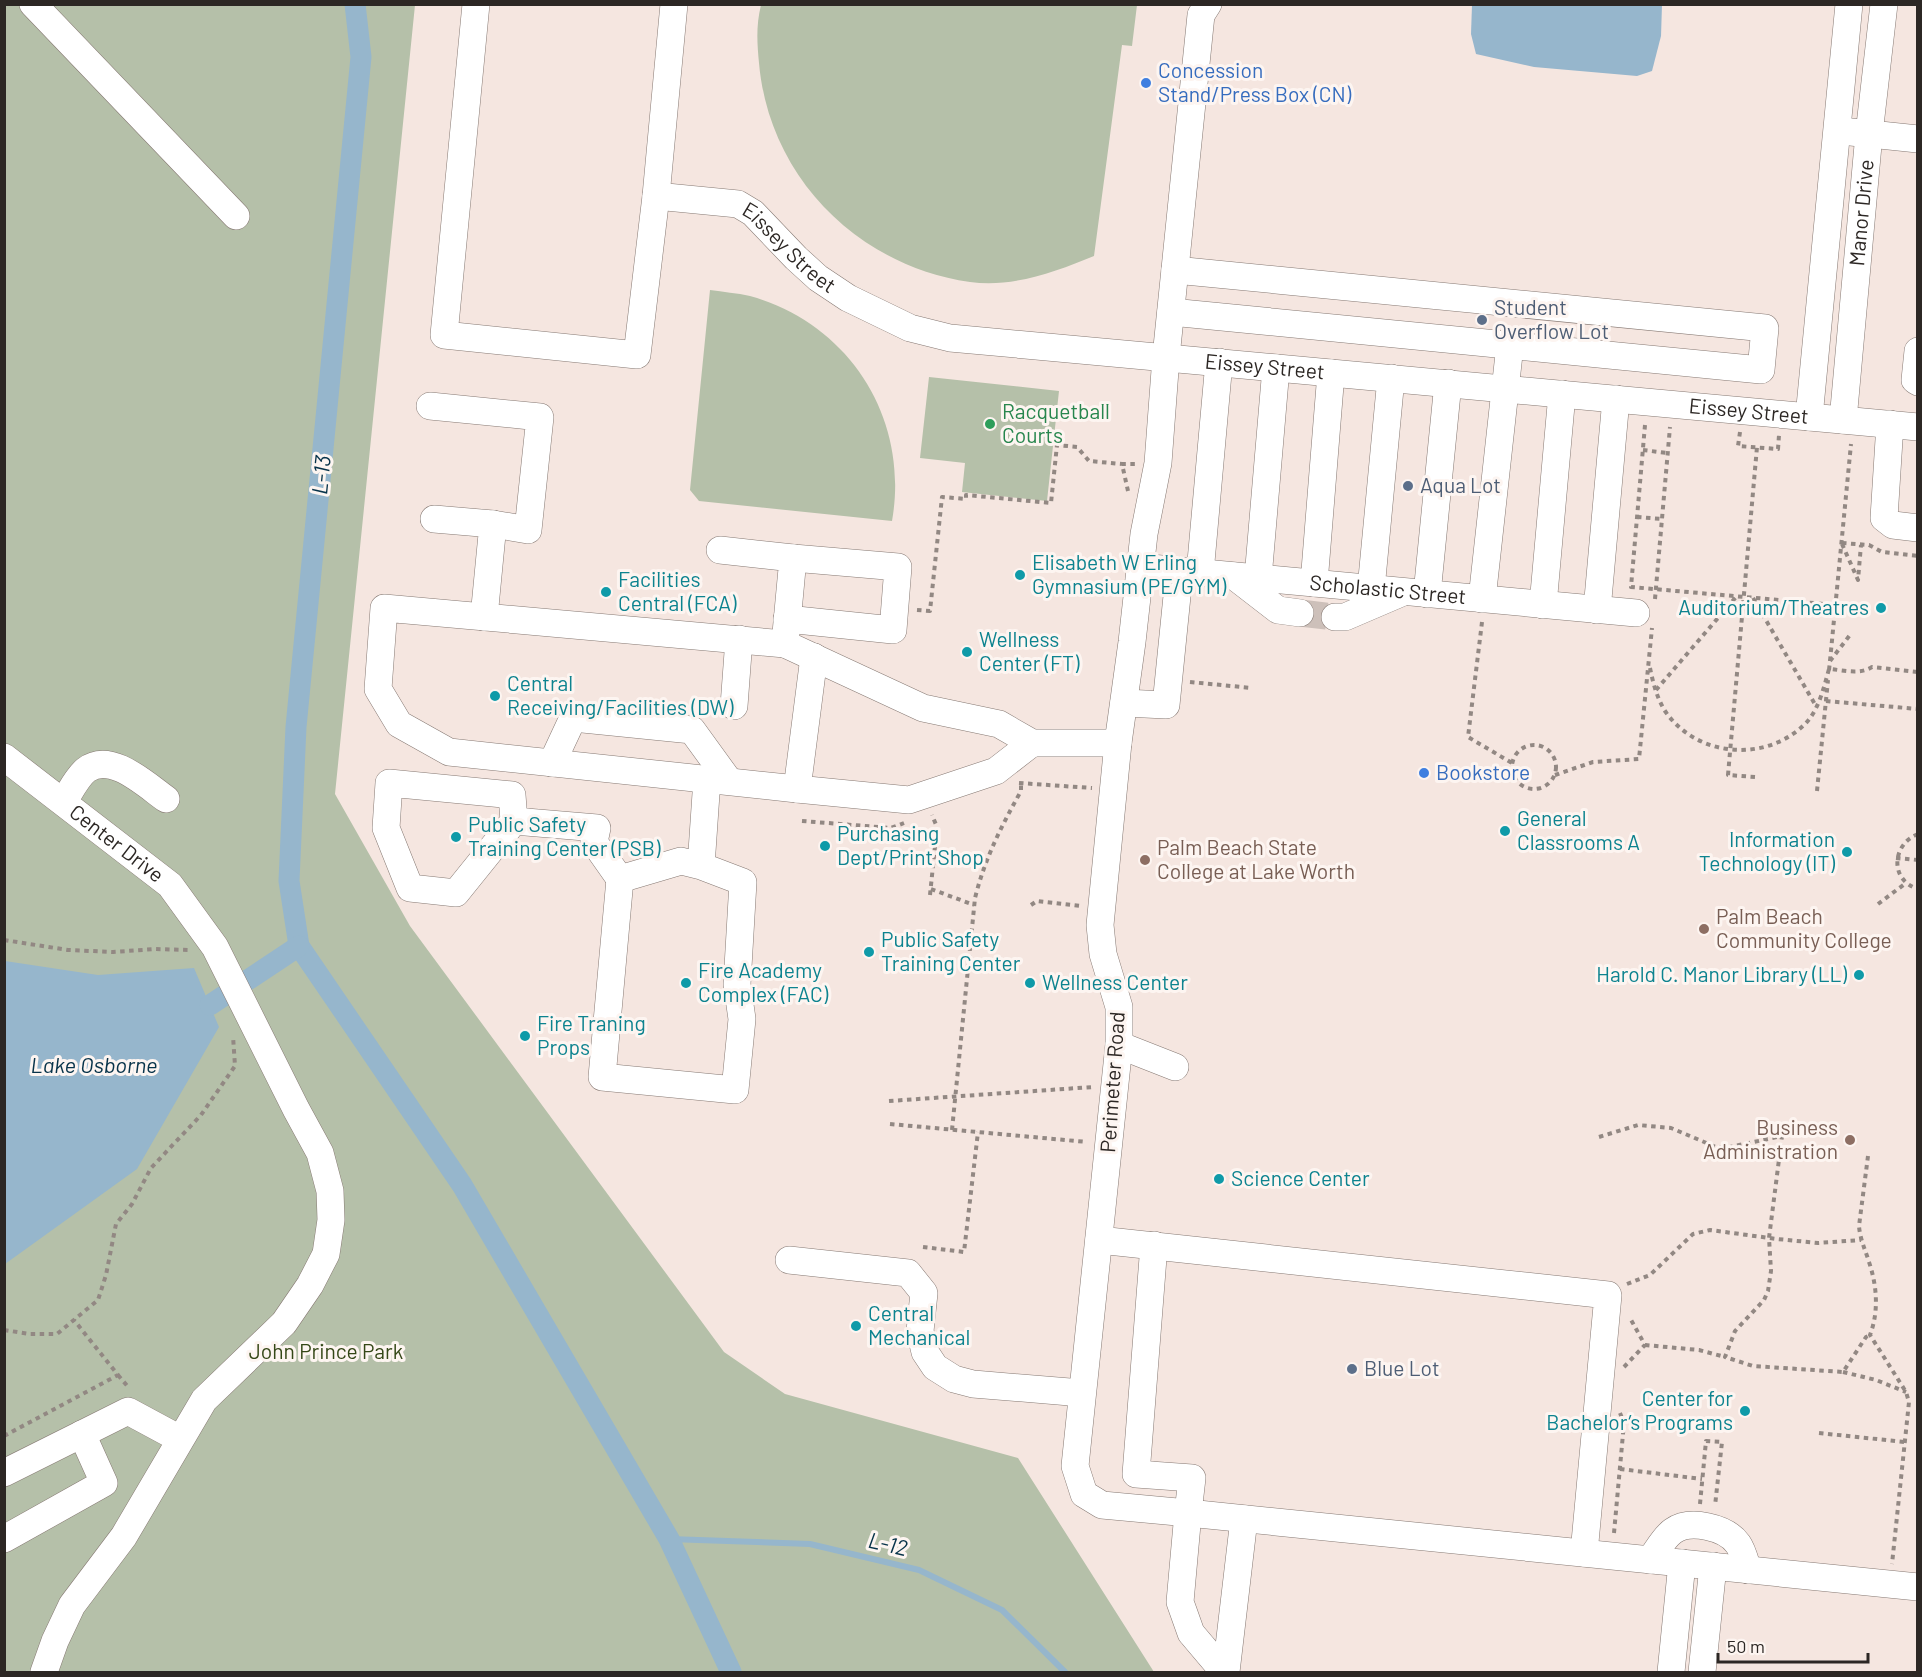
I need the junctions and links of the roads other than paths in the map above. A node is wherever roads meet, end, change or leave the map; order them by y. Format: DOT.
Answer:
graph roads {
  1 [pos="33,4"];
  2 [pos="476,4"];
  3 [pos="674,4"];
  4 [pos="1208,4"];
  5 [pos="1849,4"];
  6 [pos="1884,4"];
  7 [pos="1838,130"];
  8 [pos="1869,134"];
  9 [pos="1917,139"];
  10 [pos="656,196"];
  11 [pos="236,216"];
  12 [pos="1175,270"];
  13 [pos="1171,312"];
  14 [pos="1510,345"];
  15 [pos="1917,351"];
  16 [pos="1166,357"];
  17 [pos="1640,358"];
  18 [pos="1219,363"];
  19 [pos="1276,368"];
  20 [pos="1331,373"];
  21 [pos="1391,378"];
  22 [pos="1917,382"];
  23 [pos="1448,384"];
  24 [pos="1504,389"];
  25 [pos="1562,394"];
  26 [pos="430,406"];
  27 [pos="1632,406"];
  28 [pos="1809,417"];
  29 [pos="1890,424"];
  30 [pos="1917,427"];
  31 [pos="1847,429"];
  32 [pos="434,519"];
  33 [pos="493,524"];
  34 [pos="1917,528"];
  35 [pos="720,550"];
  36 [pos="793,558"];
  37 [pos="1140,567"];
  38 [pos="1200,573"];
  39 [pos="1246,577"];
  40 [pos="1314,583"];
  41 [pos="1371,589"];
  42 [pos="1415,593"];
  43 [pos="1177,596"];
  44 [pos="1544,605"];
  45 [pos="1482,607"];
  46 [pos="1597,610"];
  47 [pos="1648,612"];
  48 [pos="1300,613"];
  49 [pos="484,616"];
  50 [pos="1335,617"];
  51 [pos="786,632"];
  52 [pos="739,639"];
  53 [pos="814,657"];
  54 [pos="1124,703"];
  55 [pos="734,706"];
  56 [pos="1118,743"];
  57 [pos="1027,746"];
  58 [pos="4,757"];
  59 [pos="552,763"];
  60 [pos="718,780"];
  61 [pos="797,789"];
  62 [pos="166,799"];
  63 [pos="64,801"];
  64 [pos="514,821"];
  65 [pos="700,866"];
  66 [pos="620,879"];
  67 [pos="1119,1045"];
  68 [pos="1175,1067"];
  69 [pos="1099,1240"];
  70 [pos="1154,1245"];
  71 [pos="789,1260"];
  72 [pos="1082,1393"];
  73 [pos="82,1434"];
  74 [pos="180,1439"];
  75 [pos="4,1473"];
  76 [pos="1188,1513"];
  77 [pos="1244,1519"];
  78 [pos="4,1539"];
  79 [pos="1584,1553"];
  80 [pos="1650,1560"];
  81 [pos="1682,1563"];
  82 [pos="1713,1566"];
  83 [pos="1748,1570"];
  84 [pos="1909,1578"];
  85 [pos="44,1672"];
  86 [pos="1225,1672"];
  87 [pos="1671,1672"];
  88 [pos="1702,1672"];
  1 -- 11 [label="street"];
  2 -- 10 [label="street"];
  3 -- 10 [label="street"];
  4 -- 12 [label="street, Perimeter Road"];
  5 -- 7 [label="street, Manor Drive"];
  6 -- 8 [label="street, Manor Drive"];
  7 -- 8 [label="street"];
  7 -- 28 [label="street, Manor Drive"];
  8 -- 9 [label="street"];
  8 -- 31 [label="street, Manor Drive"];
  10 -- 16 [label="street, Eissey Street"];
  12 -- 13 [label="street, Perimeter Road"];
  12 -- 17 [label="street"];
  13 -- 14 [label="street"];
  13 -- 16 [label="street, Perimeter Road"];
  14 -- 17 [label="street"];
  14 -- 24 [label="street"];
  15 -- 22 [label="street"];
  16 -- 18 [label="street, Eissey Street"];
  16 -- 37 [label="street, Perimeter Road"];
  17 -- 27 [label="street"];
  18 -- 19 [label="street, Eissey Street"];
  18 -- 38 [label="street"];
  19 -- 20 [label="street, Eissey Street"];
  19 -- 39 [label="street"];
  20 -- 21 [label="street, Eissey Street"];
  20 -- 40 [label="street"];
  21 -- 23 [label="street, Eissey Street"];
  21 -- 41 [label="street"];
  23 -- 24 [label="street, Eissey Street"];
  23 -- 42 [label="street"];
  24 -- 25 [label="street, Eissey Street"];
  24 -- 45 [label="street"];
  25 -- 27 [label="street, Eissey Street"];
  25 -- 44 [label="street"];
  26 -- 33 [label="street"];
  27 -- 28 [label="street, Eissey Street"];
  27 -- 46 [label="street"];
  28 -- 31 [label="street, Eissey Street"];
  29 -- 30 [label="street, Eissey Street"];
  29 -- 31 [label="street, Eissey Street"];
  29 -- 34 [label="street"];
  32 -- 33 [label="street"];
  33 -- 49 [label="street"];
  35 -- 36 [label="street"];
  36 -- 51 [label="street"];
  36 -- 51 [label="street"];
  37 -- 38 [label="street, Scholastic Street"];
  37 -- 54 [label="street, Perimeter Road"];
  38 -- 39 [label="street, Scholastic Street"];
  39 -- 40 [label="street, Scholastic Street"];
  39 -- 48 [label="street"];
  40 -- 41 [label="street, Scholastic Street"];
  41 -- 42 [label="street, Scholastic Street"];
  42 -- 45 [label="street, Scholastic Street"];
  42 -- 50 [label="street"];
  43 -- 54 [label="street"];
  44 -- 45 [label="street, Scholastic Street"];
  44 -- 46 [label="street, Scholastic Street"];
  46 -- 47 [label="street, Scholastic Street"];
  49 -- 52 [label="street"];
  49 -- 59 [label="street"];
  51 -- 52 [label="street"];
  51 -- 53 [label="street"];
  52 -- 55 [label="street"];
  53 -- 57 [label="street"];
  53 -- 61 [label="street"];
  54 -- 56 [label="street, Perimeter Road"];
  56 -- 57 [label="street"];
  56 -- 67 [label="street, Perimeter Road"];
  57 -- 61 [label="street"];
  58 -- 63 [label="street, Center Drive"];
  59 -- 60 [label="street"];
  59 -- 60 [label="street"];
  60 -- 61 [label="street"];
  60 -- 65 [label="street"];
  62 -- 63 [label="street"];
  63 -- 74 [label="street, Center Drive"];
  64 -- 64 [label="street"];
  64 -- 66 [label="street"];
  65 -- 66 [label="street"];
  65 -- 66 [label="street"];
  67 -- 68 [label="street"];
  67 -- 69 [label="street, Perimeter Road"];
  69 -- 70 [label="street"];
  69 -- 72 [label="street, Perimeter Road"];
  70 -- 76 [label="street"];
  70 -- 79 [label="street"];
  71 -- 72 [label="street"];
  72 -- 76 [label="street, Perimeter Road"];
  73 -- 74 [label="street"];
  73 -- 75 [label="street"];
  73 -- 78 [label="street"];
  74 -- 85 [label="street, Center Drive"];
  76 -- 77 [label="street, Perimeter Road"];
  76 -- 86 [label="street"];
  77 -- 79 [label="street, Perimeter Road"];
  77 -- 86 [label="street"];
  79 -- 80 [label="street, Perimeter Road"];
  80 -- 81 [label="street, Perimeter Road"];
  80 -- 83 [label="street"];
  81 -- 82 [label="street, Perimeter Road"];
  81 -- 87 [label="street"];
  82 -- 83 [label="street, Perimeter Road"];
  82 -- 88 [label="street"];
  83 -- 84 [label="street, Perimeter Road"];
}
